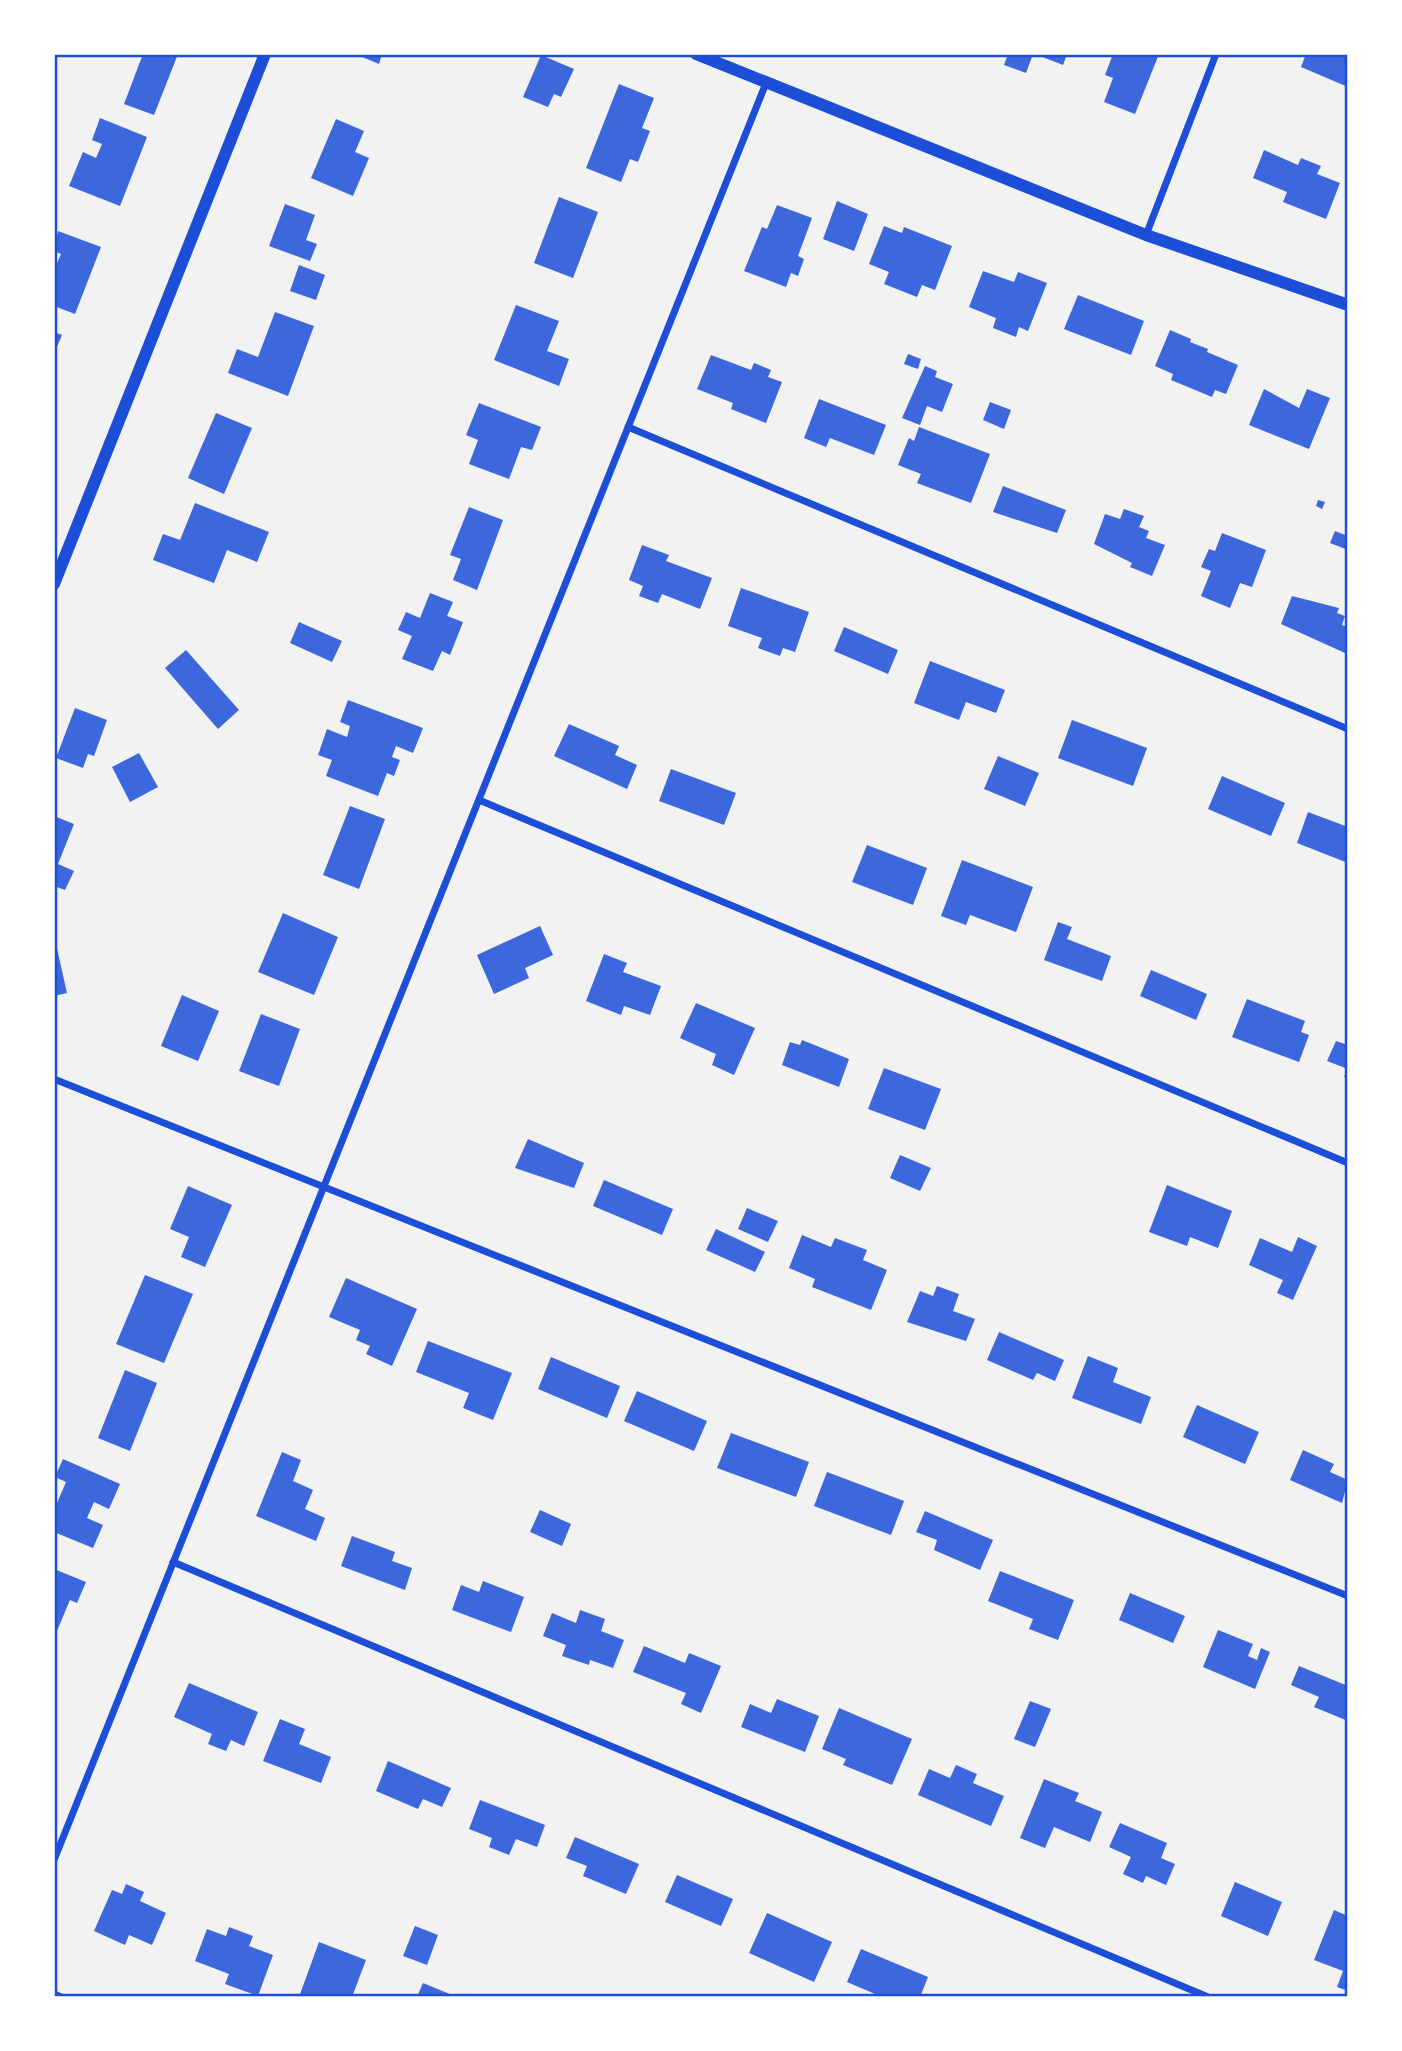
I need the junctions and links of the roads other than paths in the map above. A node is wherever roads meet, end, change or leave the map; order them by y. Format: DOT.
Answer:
graph roads {
  1 [pos="265,54"];
  2 [pos="696,54"];
  3 [pos="1216,54"];
  4 [pos="766,83"];
  5 [pos="1146,235"];
  6 [pos="1348,305"];
  7 [pos="628,427"];
  8 [pos="54,584"];
  9 [pos="1348,729"];
  10 [pos="479,800"];
  11 [pos="54,1079"];
  12 [pos="1348,1163"];
  13 [pos="323,1189"];
  14 [pos="173,1562"];
  15 [pos="1348,1596"];
  16 [pos="54,1860"];
  17 [pos="54,1994"];
  18 [pos="61,1997"];
  19 [pos="1208,1997"];
  1 -- 8 [label="street"];
  2 -- 4 [label="street"];
  3 -- 5 [label="street"];
  4 -- 5 [label="street"];
  4 -- 7 [label="street"];
  5 -- 6 [label="street"];
  7 -- 9 [label="street"];
  7 -- 10 [label="street"];
  10 -- 12 [label="street"];
  10 -- 13 [label="street"];
  11 -- 13 [label="street"];
  13 -- 14 [label="street"];
  13 -- 15 [label="street"];
  14 -- 16 [label="street"];
  14 -- 19 [label="street"];
  17 -- 18 [label="street"];
}
